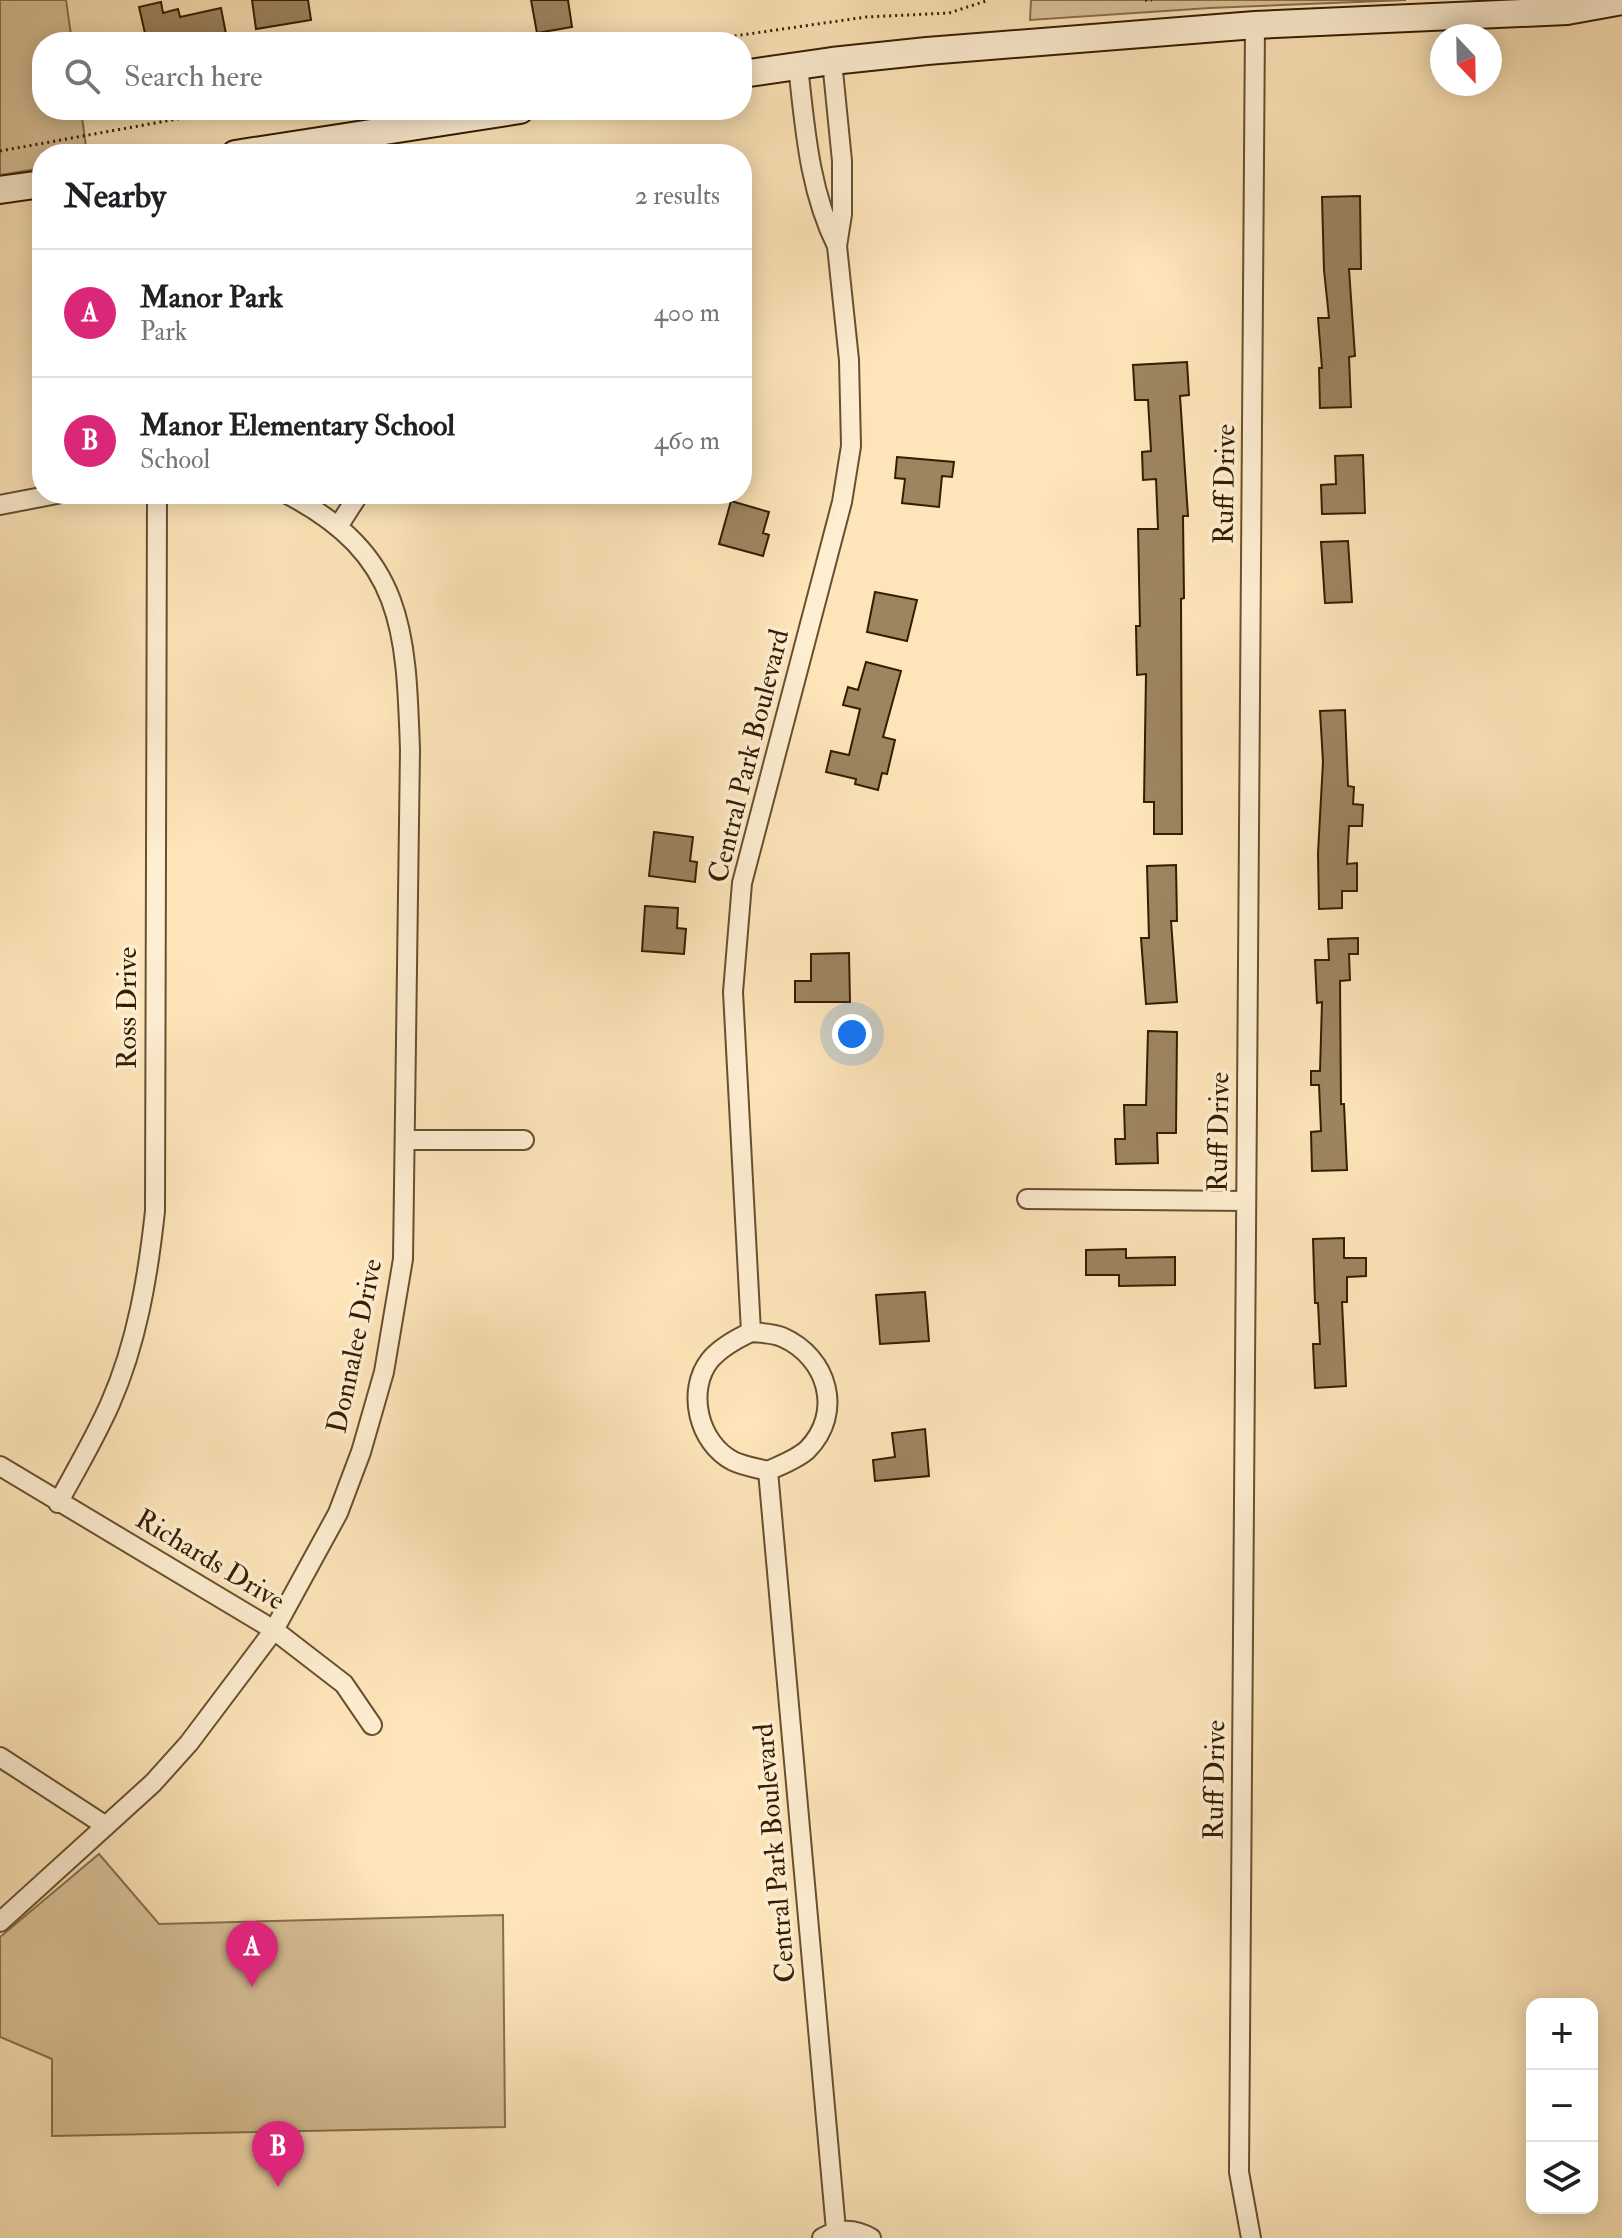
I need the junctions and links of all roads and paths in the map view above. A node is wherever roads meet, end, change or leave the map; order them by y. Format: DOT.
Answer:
graph roads {
  1 [pos="989,0"];
  2 [pos="1145,0"];
  3 [pos="1152,0"];
  4 [pos="1622,1"];
  5 [pos="1255,25"];
  6 [pos="752,33"];
  7 [pos="832,61"];
  8 [pos="798,66"];
  9 [pos="752,73"];
  10 [pos="172,120"];
  11 [pos="455,120"];
  12 [pos="39,144"];
  13 [pos="300,144"];
  14 [pos="32,145"];
  15 [pos="0,151"];
  16 [pos="32,185"];
  17 [pos="0,190"];
  18 [pos="837,246"];
  19 [pos="32,499"];
  20 [pos="157,504"];
  21 [pos="304,504"];
  22 [pos="353,504"];
  23 [pos="0,505"];
  24 [pos="339,525"];
  25 [pos="406,1140"];
  26 [pos="524,1140"];
  27 [pos="1027,1199"];
  28 [pos="1246,1201"];
  29 [pos="751,1332"];
  30 [pos="0,1466"];
  31 [pos="768,1471"];
  32 [pos="58,1503"];
  33 [pos="274,1630"];
  34 [pos="372,1725"];
  35 [pos="0,1757"];
  36 [pos="106,1826"];
  37 [pos="0,1922"];
  38 [pos="829,2234"];
  39 [pos="871,2238"];
  40 [pos="1251,2238"];
  1 -- 6 [label="path"];
  2 -- 3 [label="path"];
  4 -- 5 [label="street"];
  5 -- 7 [label="street"];
  5 -- 28 [label="street, Ruff Drive"];
  7 -- 8 [label="street"];
  7 -- 18 [label="street, Central Park Boulevard"];
  8 -- 9 [label="street"];
  8 -- 18 [label="street, Central Park Boulevard"];
  10 -- 12 [label="path"];
  11 -- 13 [label="street"];
  14 -- 15 [label="path"];
  16 -- 17 [label="street"];
  18 -- 29 [label="street, Central Park Boulevard"];
  19 -- 23 [label="street"];
  20 -- 32 [label="street, Ross Drive"];
  21 -- 24 [label="street, Donnalee Drive"];
  22 -- 24 [label="street"];
  24 -- 25 [label="street, Donnalee Drive"];
  25 -- 26 [label="street"];
  25 -- 33 [label="street, Donnalee Drive"];
  27 -- 28 [label="street"];
  28 -- 40 [label="street, Ruff Drive"];
  29 -- 31 [label="street"];
  29 -- 31 [label="street"];
  30 -- 32 [label="street, Richards Drive"];
  31 -- 38 [label="street, Central Park Boulevard"];
  32 -- 33 [label="street, Richards Drive"];
  33 -- 34 [label="street, Richards Drive"];
  33 -- 36 [label="street, Donnalee Drive"];
  35 -- 36 [label="street"];
  36 -- 37 [label="street, Donnalee Drive"];
  38 -- 39 [label="street, Central Park Boulevard"];
}
